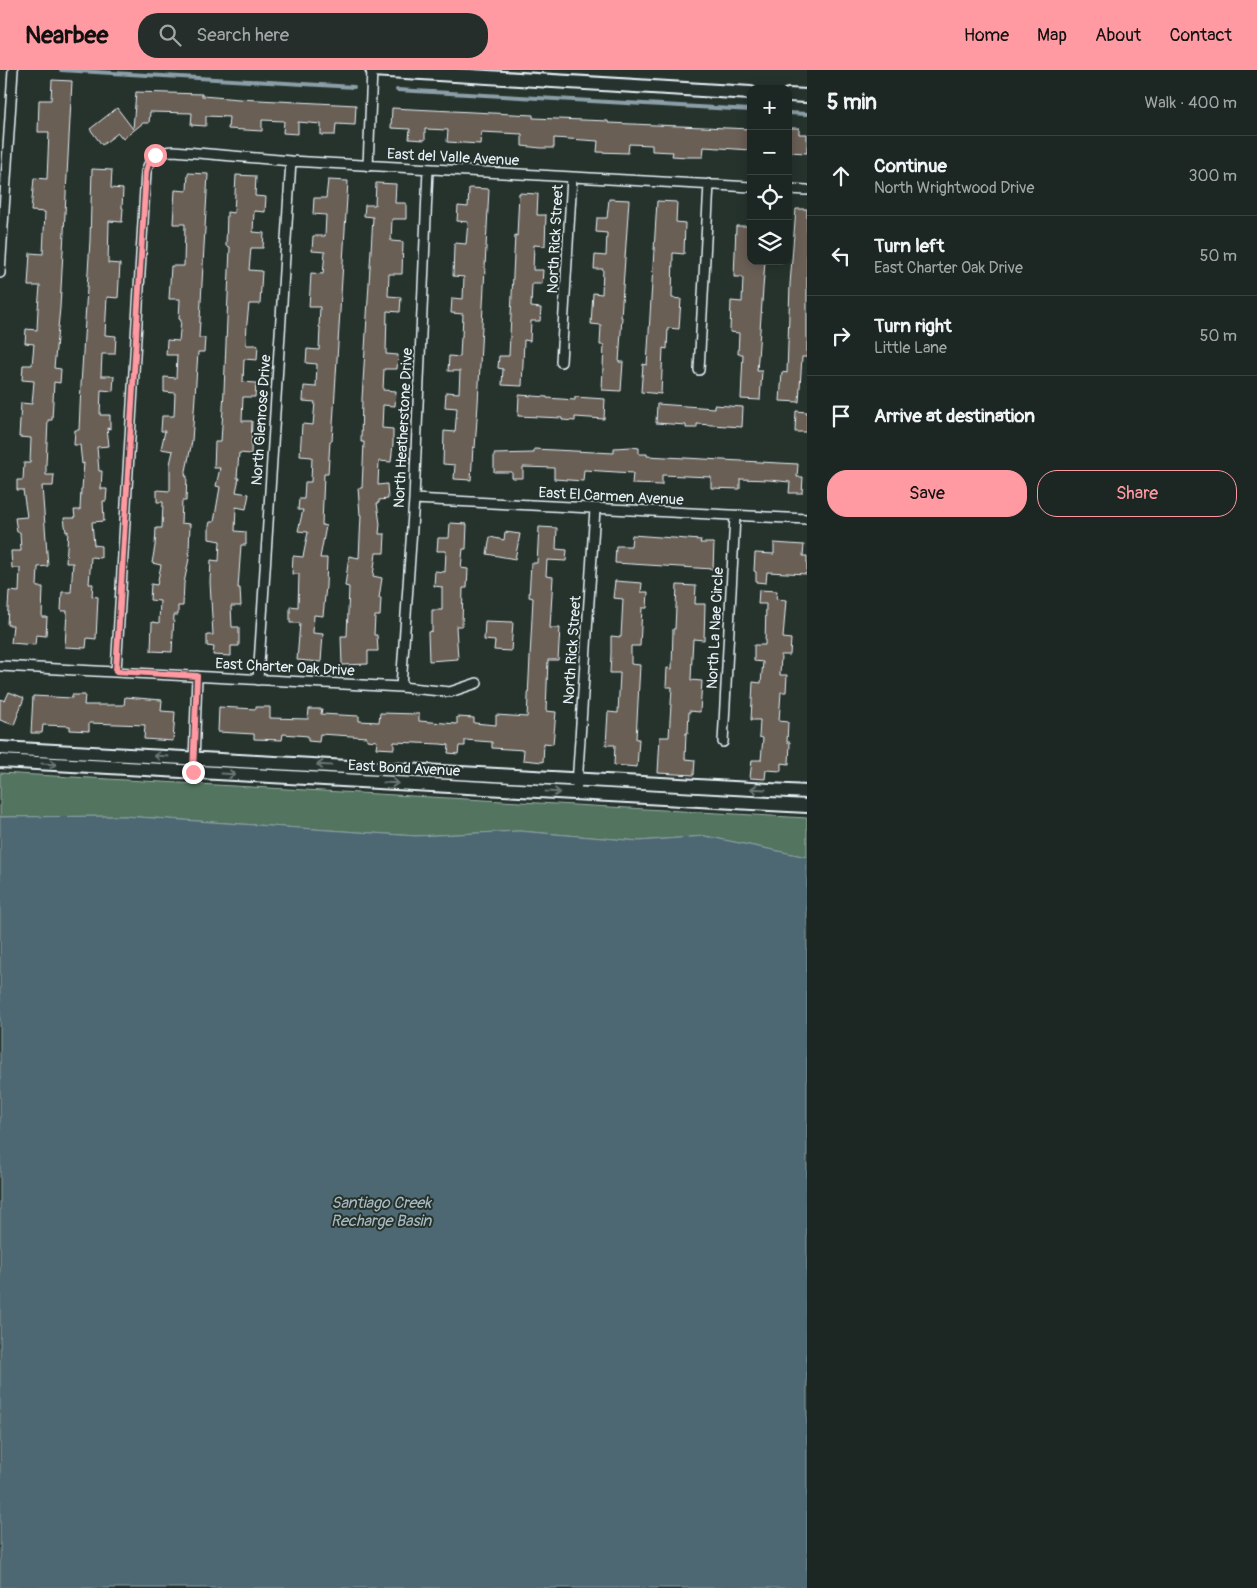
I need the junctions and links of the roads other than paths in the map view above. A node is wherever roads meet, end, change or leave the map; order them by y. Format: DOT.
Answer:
graph roads {
  1 [pos="13,70"];
  2 [pos="372,70"];
  3 [pos="514,74"];
  4 [pos="747,93"];
  5 [pos="792,95"];
  6 [pos="807,96"];
  7 [pos="291,161"];
  8 [pos="368,166"];
  9 [pos="428,169"];
  10 [pos="572,177"];
  11 [pos="708,184"];
  12 [pos="747,187"];
  13 [pos="792,189"];
  14 [pos="807,190"];
  15 [pos="0,273"];
  16 [pos="561,362"];
  17 [pos="699,370"];
  18 [pos="414,499"];
  19 [pos="595,509"];
  20 [pos="735,516"];
  21 [pos="807,519"];
  22 [pos="0,666"];
  23 [pos="116,671"];
  24 [pos="197,676"];
  25 [pos="258,680"];
  26 [pos="477,683"];
  27 [pos="401,687"];
  28 [pos="723,742"];
  29 [pos="0,748"];
  30 [pos="194,758"];
  31 [pos="0,761"];
  32 [pos="193,772"];
  33 [pos="578,779"];
  34 [pos="807,792"];
  35 [pos="576,794"];
  36 [pos="807,806"];
  1 -- 15 [label="street"];
  2 -- 3 [label="street"];
  2 -- 8 [label="street"];
  3 -- 4 [label="street"];
  5 -- 6 [label="street"];
  7 -- 8 [label="street, East del Valle Avenue"];
  7 -- 23 [label="street, East del Valle Avenue"];
  7 -- 25 [label="street, North Glenrose Drive"];
  8 -- 9 [label="street, East del Valle Avenue"];
  9 -- 10 [label="street, East del Valle Avenue"];
  9 -- 18 [label="street, North Heatherstone Drive"];
  10 -- 11 [label="street, East del Valle Avenue"];
  10 -- 16 [label="street, North Rick Street"];
  11 -- 12 [label="street, East del Valle Avenue"];
  11 -- 17 [label="street"];
  13 -- 14 [label="street"];
  18 -- 19 [label="street, East El Carmen Avenue"];
  18 -- 27 [label="street, North Heatherstone Drive"];
  19 -- 20 [label="street, East El Carmen Avenue"];
  19 -- 33 [label="street, North Rick Street"];
  20 -- 21 [label="street, East El Carmen Avenue"];
  20 -- 28 [label="street, North La Nae Circle"];
  22 -- 23 [label="street, East Charter Oak Drive"];
  23 -- 24 [label="street, East Charter Oak Drive"];
  24 -- 25 [label="street, East Charter Oak Drive"];
  24 -- 30 [label="street"];
  25 -- 27 [label="street, East Charter Oak Drive"];
  26 -- 27 [label="street, East Charter Oak Drive"];
  30 -- 29 [label="street, East Bond Avenue, one-way"];
  30 -- 32 [label="street"];
  33 -- 30 [label="street, East Bond Avenue, one-way"];
  31 -- 32 [label="street, East Bond Avenue, one-way"];
  32 -- 35 [label="street, East Bond Avenue, one-way"];
  34 -- 33 [label="street, East Bond Avenue, one-way"];
  33 -- 35 [label="street, North Rick Street"];
  35 -- 36 [label="street, East Bond Avenue"];
}
